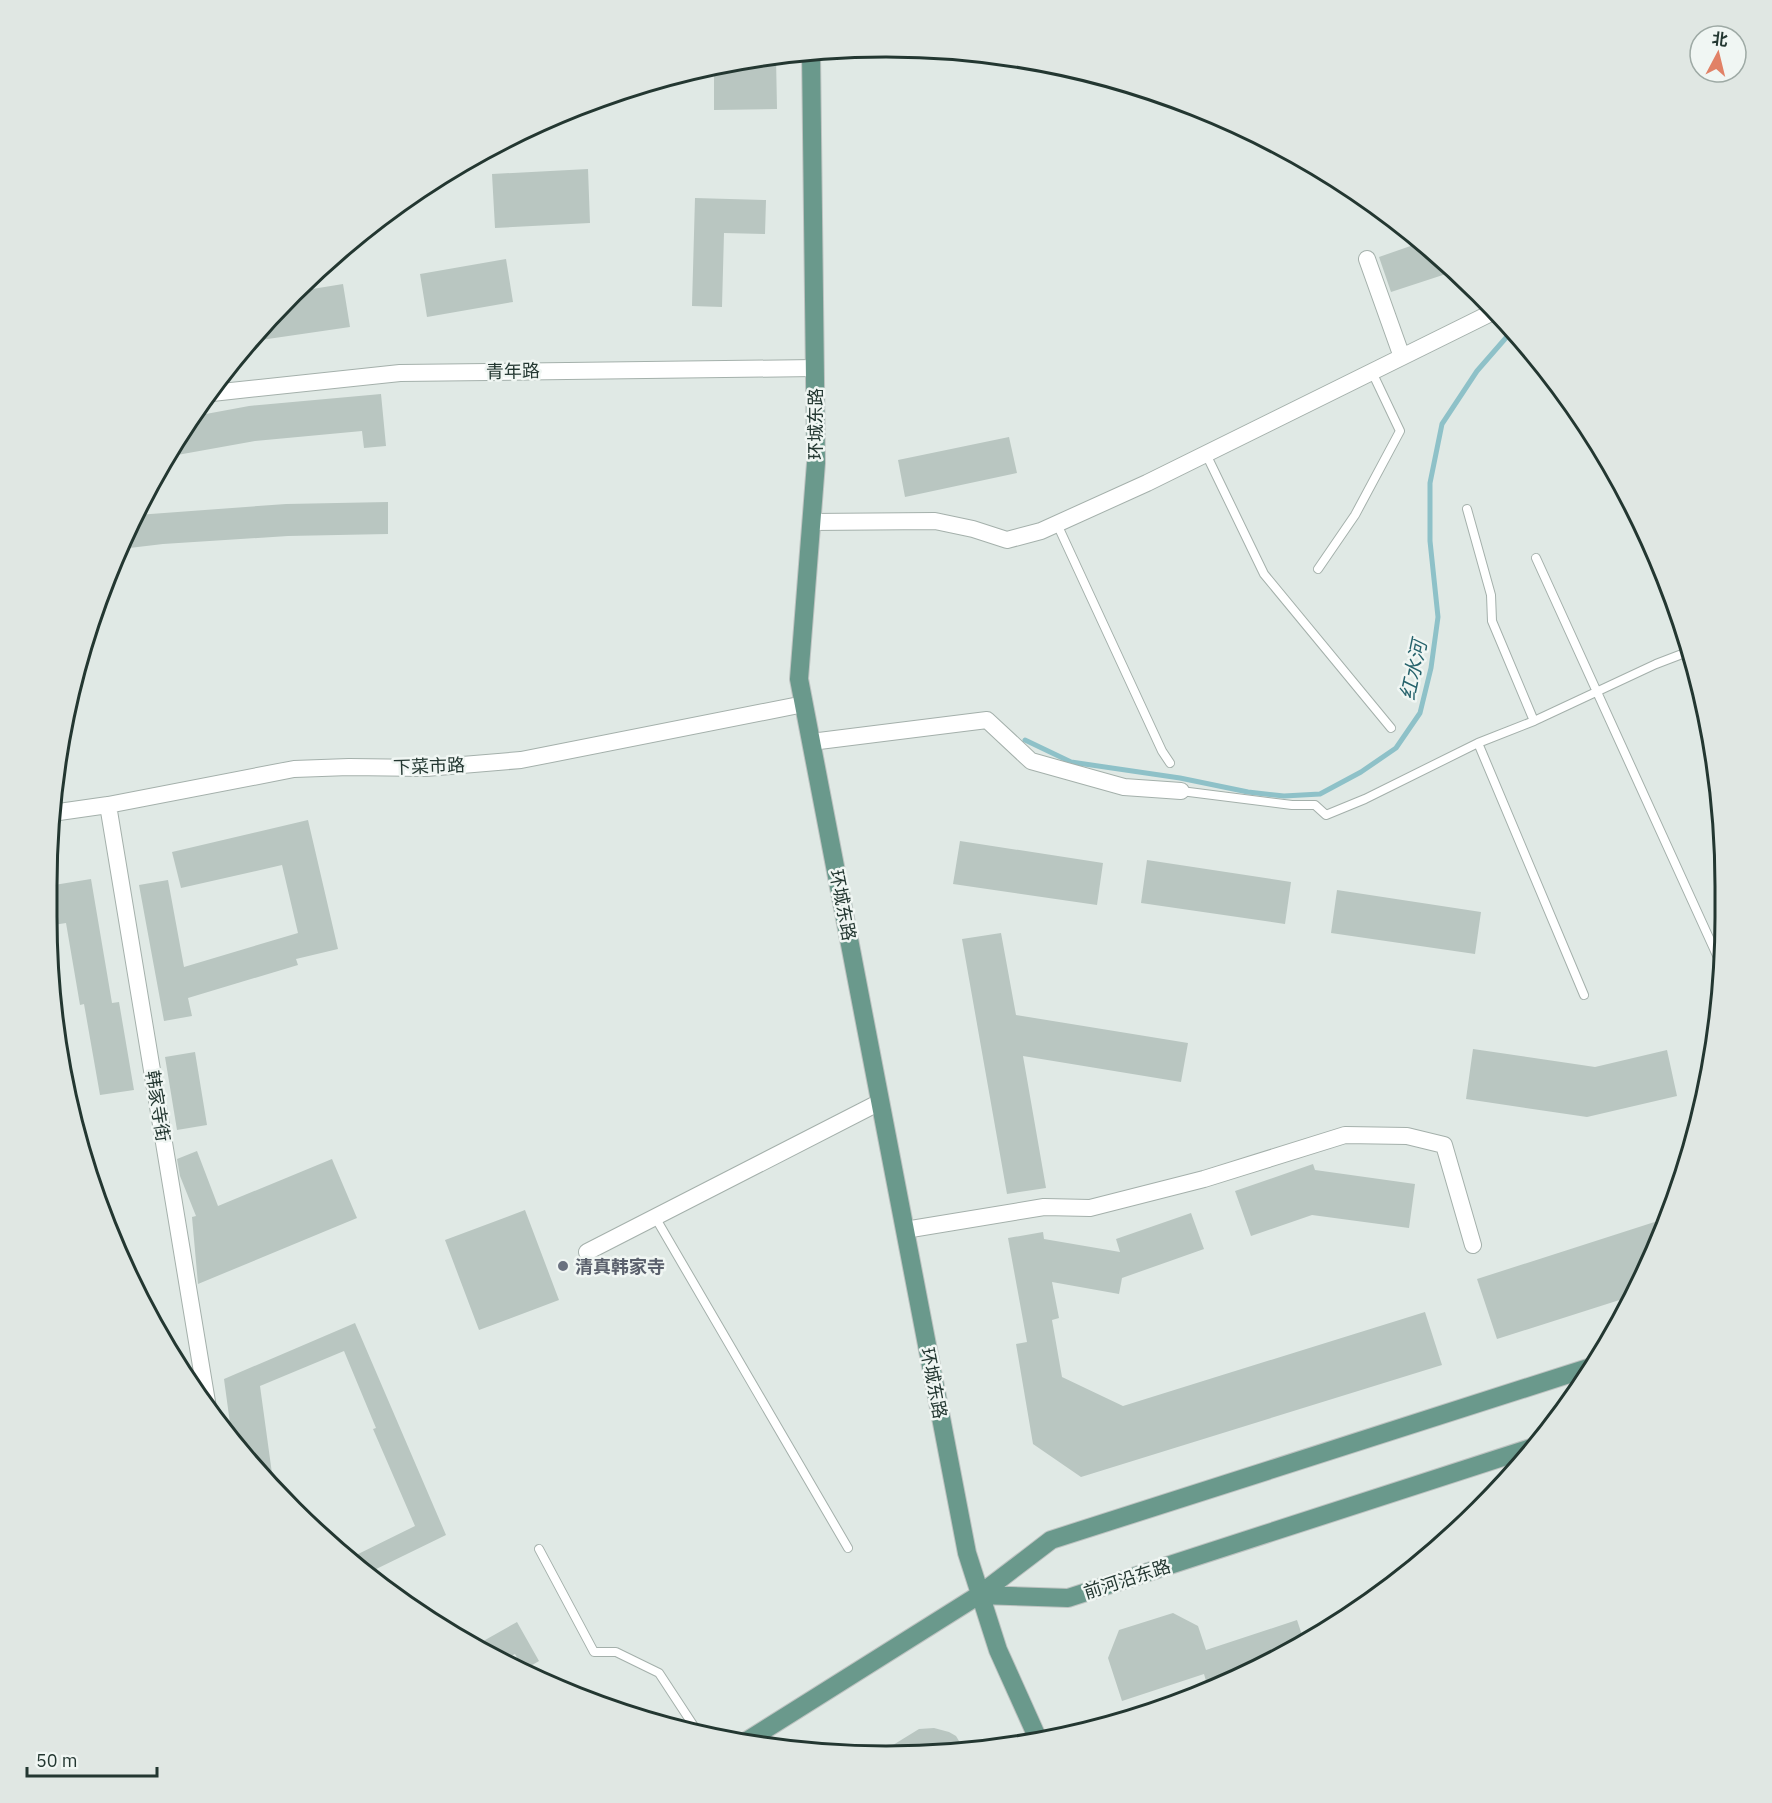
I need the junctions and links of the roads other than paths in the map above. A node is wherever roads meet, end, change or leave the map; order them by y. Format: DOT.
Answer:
graph roads {
  1 [pos="811,61"];
  2 [pos="1367,260"];
  3 [pos="1486,315"];
  4 [pos="1402,357"];
  5 [pos="814,368"];
  6 [pos="1372,372"];
  7 [pos="220,392"];
  8 [pos="1206,454"];
  9 [pos="1467,509"];
  10 [pos="811,522"];
  11 [pos="1057,524"];
  12 [pos="1536,558"];
  13 [pos="1318,569"];
  14 [pos="1682,654"];
  15 [pos="1598,693"];
  16 [pos="804,704"];
  17 [pos="1534,721"];
  18 [pos="1391,728"];
  19 [pos="812,742"];
  20 [pos="1478,743"];
  21 [pos="1170,763"];
  22 [pos="1181,791"];
  23 [pos="108,805"];
  24 [pos="61,812"];
  25 [pos="1714,948"];
  26 [pos="1584,995"];
  27 [pos="880,1102"];
  28 [pos="656,1217"];
  29 [pos="905,1230"];
  30 [pos="1473,1245"];
  31 [pos="587,1252"];
  32 [pos="1579,1371"];
  33 [pos="205,1389"];
  34 [pos="1519,1452"];
  35 [pos="848,1548"];
  36 [pos="538,1549"];
  37 [pos="979,1595"];
  38 [pos="692,1723"];
  39 [pos="1035,1732"];
  40 [pos="756,1735"];
  1 -- 5 [label="main road, 环城东路"];
  2 -- 4 [label="street"];
  3 -- 4 [label="street"];
  4 -- 6 [label="street"];
  5 -- 7 [label="street, 青年路"];
  5 -- 10 [label="main road, 环城东路"];
  6 -- 8 [label="street"];
  6 -- 13 [label="lane"];
  8 -- 11 [label="street"];
  8 -- 18 [label="lane"];
  9 -- 17 [label="lane"];
  10 -- 11 [label="street"];
  10 -- 16 [label="main road, 环城东路"];
  11 -- 21 [label="lane"];
  12 -- 15 [label="lane"];
  14 -- 15 [label="lane"];
  15 -- 17 [label="lane"];
  15 -- 25 [label="lane"];
  16 -- 19 [label="main road, 环城东路"];
  16 -- 23 [label="street, 下菜市路"];
  17 -- 20 [label="lane"];
  19 -- 22 [label="street"];
  19 -- 27 [label="main road, 环城东路"];
  20 -- 22 [label="lane"];
  20 -- 26 [label="lane"];
  23 -- 24 [label="street, 下菜市路"];
  23 -- 33 [label="street, 韩家寺街"];
  27 -- 28 [label="street"];
  27 -- 29 [label="main road, 环城东路"];
  28 -- 31 [label="street"];
  28 -- 35 [label="lane"];
  29 -- 30 [label="street"];
  29 -- 37 [label="main road, 环城东路"];
  32 -- 37 [label="main road"];
  34 -- 37 [label="main road, 前河沿东路"];
  36 -- 38 [label="lane"];
  37 -- 39 [label="main road, 环城东路"];
  37 -- 40 [label="main road"];
}
